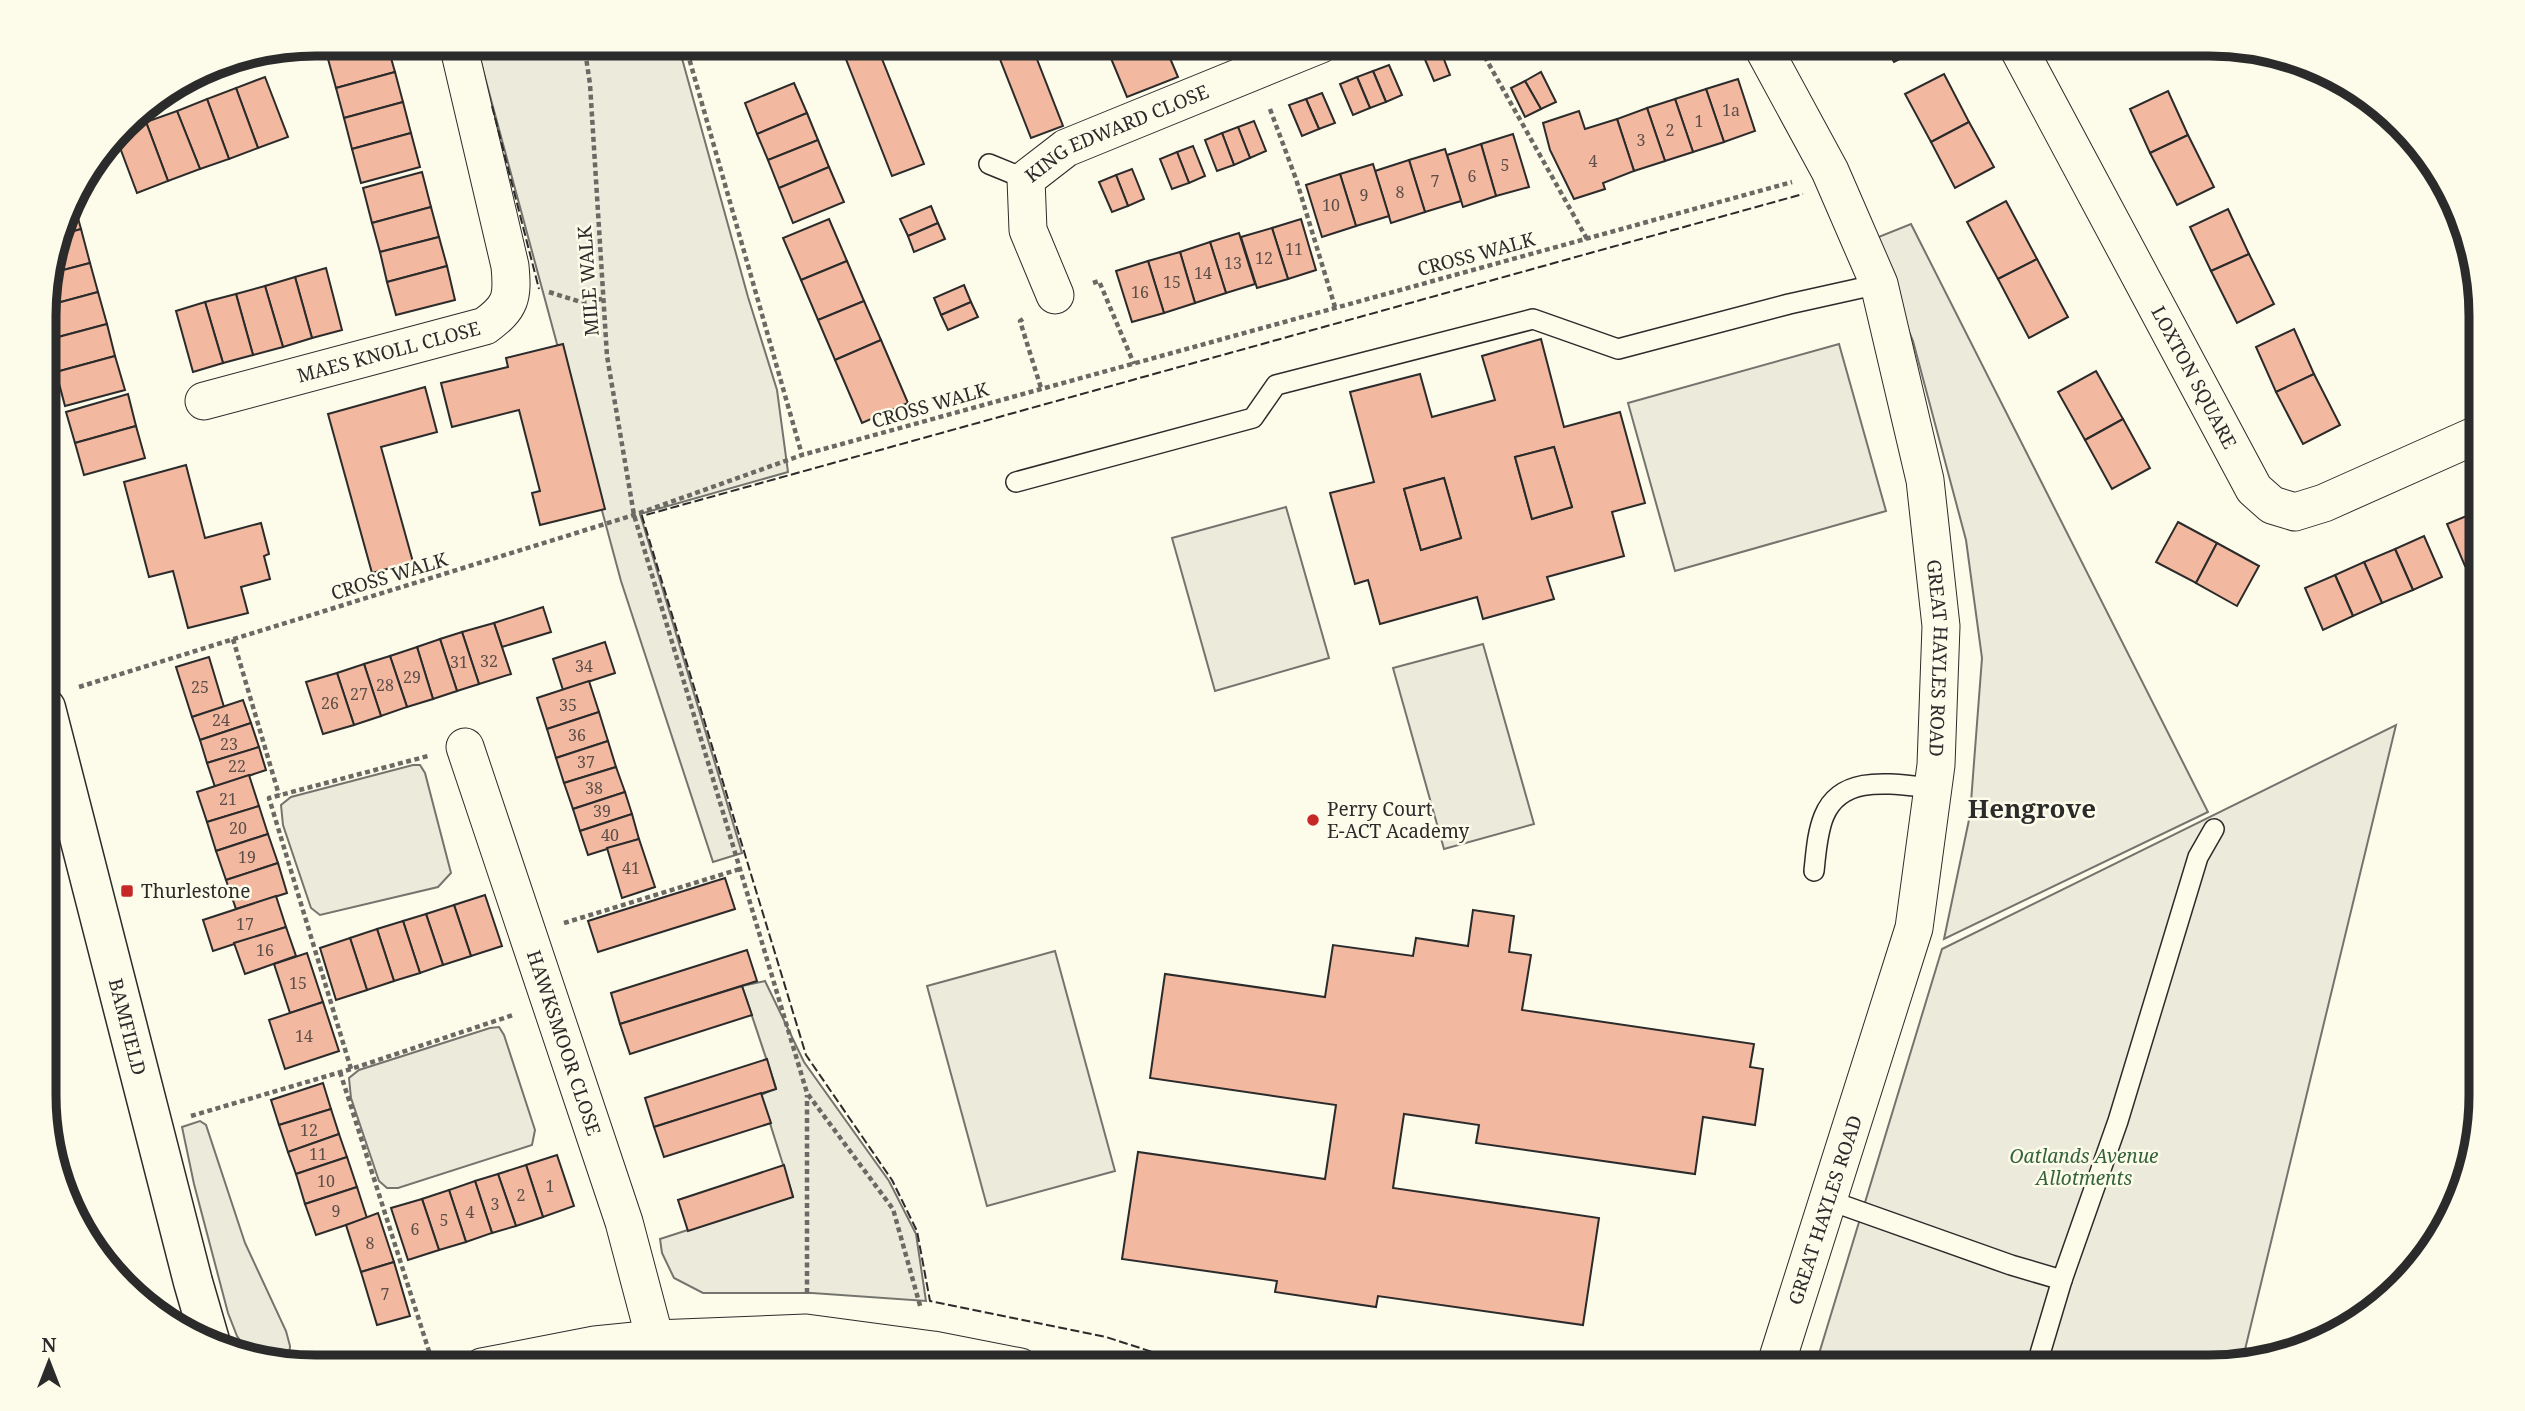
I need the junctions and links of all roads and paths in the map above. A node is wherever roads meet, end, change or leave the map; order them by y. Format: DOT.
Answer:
graph roads {
  1 [pos="461,56"];
  2 [pos="586,56"];
  3 [pos="688,56"];
  4 [pos="1292,56"];
  5 [pos="1490,56"];
  6 [pos="1767,56"];
  7 [pos="2022,56"];
  8 [pos="1256,71"];
  9 [pos="989,164"];
  10 [pos="1830,172"];
  11 [pos="1026,179"];
  12 [pos="1587,239"];
  13 [pos="512,281"];
  14 [pos="1879,284"];
  15 [pos="1055,295"];
  16 [pos="602,299"];
  17 [pos="1335,307"];
  18 [pos="204,401"];
  19 [pos="2469,438"];
  20 [pos="802,455"];
  21 [pos="1016,482"];
  22 [pos="634,515"];
  23 [pos="233,639"];
  24 [pos="59,698"];
  25 [pos="465,747"];
  26 [pos="1933,788"];
  27 [pos="279,795"];
  28 [pos="2214,829"];
  29 [pos="740,869"];
  30 [pos="1814,871"];
  31 [pos="528,934"];
  32 [pos="551,1003"];
  33 [pos="351,1069"];
  34 [pos="340,1072"];
  35 [pos="807,1093"];
  36 [pos="153,1127"];
  37 [pos="1828,1200"];
  38 [pos="2062,1280"];
  39 [pos="208,1331"];
  40 [pos="806,1333"];
  41 [pos="655,1339"];
  42 [pos="933,1350"];
  43 [pos="430,1355"];
  44 [pos="601,1355"];
  45 [pos="959,1355"];
  46 [pos="1779,1355"];
  47 [pos="2040,1355"];
  1 -- 13 [label="street"];
  2 -- 16 [label="path, MILE WALK"];
  3 -- 20 [label="path"];
  4 -- 8 [label="street, KING EDWARD CLOSE"];
  5 -- 12 [label="path"];
  6 -- 10 [label="street, GREAT HAYLES ROAD"];
  7 -- 19 [label="street, LOXTON SQUARE"];
  8 -- 11 [label="street, KING EDWARD CLOSE"];
  8 -- 17 [label="path"];
  9 -- 11 [label="lane"];
  10 -- 12 [label="path, CROSS WALK"];
  10 -- 14 [label="street, GREAT HAYLES ROAD"];
  11 -- 15 [label="street, KING EDWARD CLOSE"];
  12 -- 17 [label="path, CROSS WALK"];
  13 -- 16 [label="path"];
  13 -- 18 [label="street, MAES KNOLL CLOSE"];
  14 -- 21 [label="lane"];
  14 -- 26 [label="street, GREAT HAYLES ROAD"];
  16 -- 22 [label="path, MILE WALK"];
  17 -- 20 [label="path, CROSS WALK"];
  20 -- 22 [label="path, CROSS WALK"];
  22 -- 23 [label="path, CROSS WALK"];
  22 -- 29 [label="path, MILE WALK"];
  23 -- 24 [label="path, CROSS WALK"];
  23 -- 27 [label="path"];
  24 -- 36 [label="street, BAMFIELD"];
  25 -- 27 [label="path"];
  25 -- 31 [label="street, HAWKSMOOR CLOSE"];
  26 -- 30 [label="lane"];
  26 -- 37 [label="street, GREAT HAYLES ROAD"];
  27 -- 33 [label="path"];
  28 -- 38 [label="lane"];
  29 -- 31 [label="path"];
  29 -- 35 [label="path, MILE WALK"];
  31 -- 32 [label="street, HAWKSMOOR CLOSE"];
  32 -- 33 [label="path"];
  32 -- 41 [label="street, HAWKSMOOR CLOSE"];
  33 -- 34 [label="path"];
  34 -- 36 [label="path"];
  34 -- 43 [label="path"];
  35 -- 40 [label="path"];
  35 -- 42 [label="path"];
  36 -- 39 [label="street, BAMFIELD"];
  37 -- 38 [label="lane"];
  37 -- 46 [label="street, GREAT HAYLES ROAD"];
  38 -- 47 [label="lane"];
  40 -- 41 [label="street"];
  40 -- 42 [label="street"];
  41 -- 44 [label="street"];
  42 -- 45 [label="street"];
}
